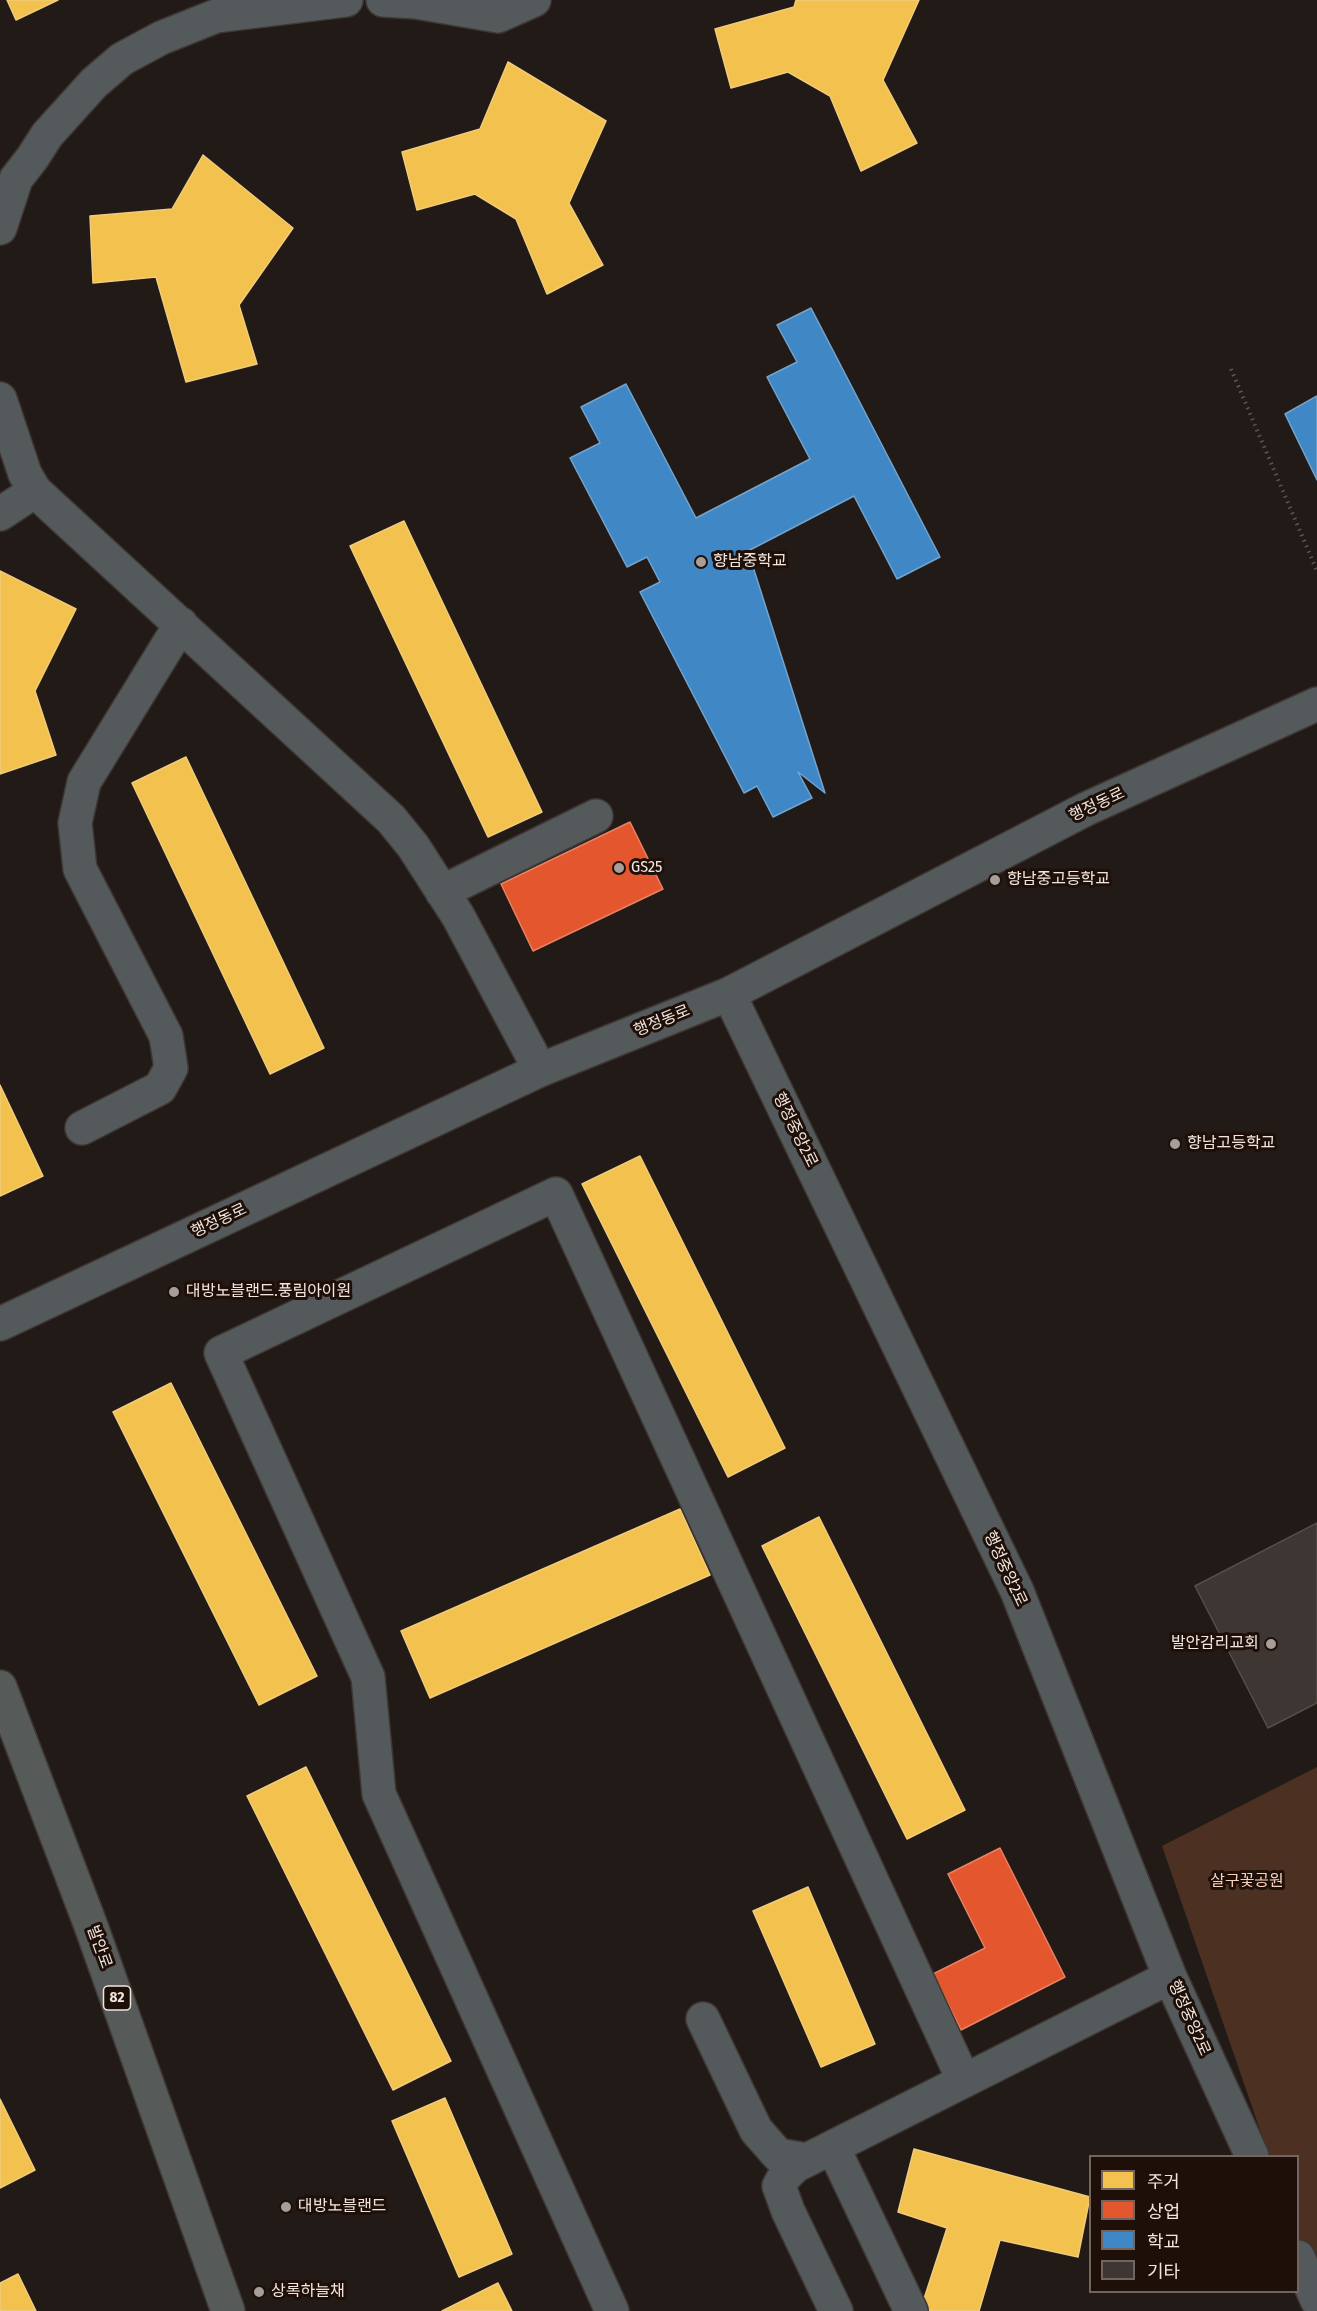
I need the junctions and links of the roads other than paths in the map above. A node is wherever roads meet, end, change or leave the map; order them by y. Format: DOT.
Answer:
graph roads {
  1 [pos="346,0"];
  2 [pos="383,0"];
  3 [pos="534,0"];
  4 [pos="0,228"];
  5 [pos="0,399"];
  6 [pos="0,480"];
  7 [pos="35,491"];
  8 [pos="0,514"];
  9 [pos="180,624"];
  10 [pos="1317,704"];
  11 [pos="596,816"];
  12 [pos="442,892"];
  13 [pos="729,994"];
  14 [pos="540,1070"];
  15 [pos="82,1128"];
  16 [pos="0,1324"];
  17 [pos="0,1688"];
  18 [pos="1170,1977"];
  19 [pos="703,2019"];
  20 [pos="964,2081"];
  21 [pos="820,2153"];
  22 [pos="1251,2155"];
  23 [pos="1299,2259"];
  24 [pos="1317,2300"];
  25 [pos="228,2311"];
  26 [pos="612,2311"];
  27 [pos="836,2311"];
  28 [pos="911,2311"];
  1 -- 4 [label="street"];
  2 -- 3 [label="street"];
  5 -- 7 [label="street"];
  6 -- 7 [label="street"];
  7 -- 8 [label="street"];
  7 -- 9 [label="street"];
  9 -- 12 [label="street"];
  9 -- 15 [label="street"];
  10 -- 13 [label="street, 행정동로"];
  11 -- 12 [label="street"];
  12 -- 14 [label="street"];
  13 -- 14 [label="street, 행정동로"];
  13 -- 18 [label="street, 행정중앙2로"];
  14 -- 16 [label="street, 행정동로"];
  17 -- 25 [label="main road, 발안로 / 82"];
  18 -- 20 [label="street"];
  18 -- 22 [label="street, 행정중앙2로"];
  19 -- 21 [label="street"];
  20 -- 21 [label="street"];
  20 -- 26 [label="street"];
  21 -- 27 [label="street"];
  21 -- 28 [label="street"];
  23 -- 24 [label="street"];
}
